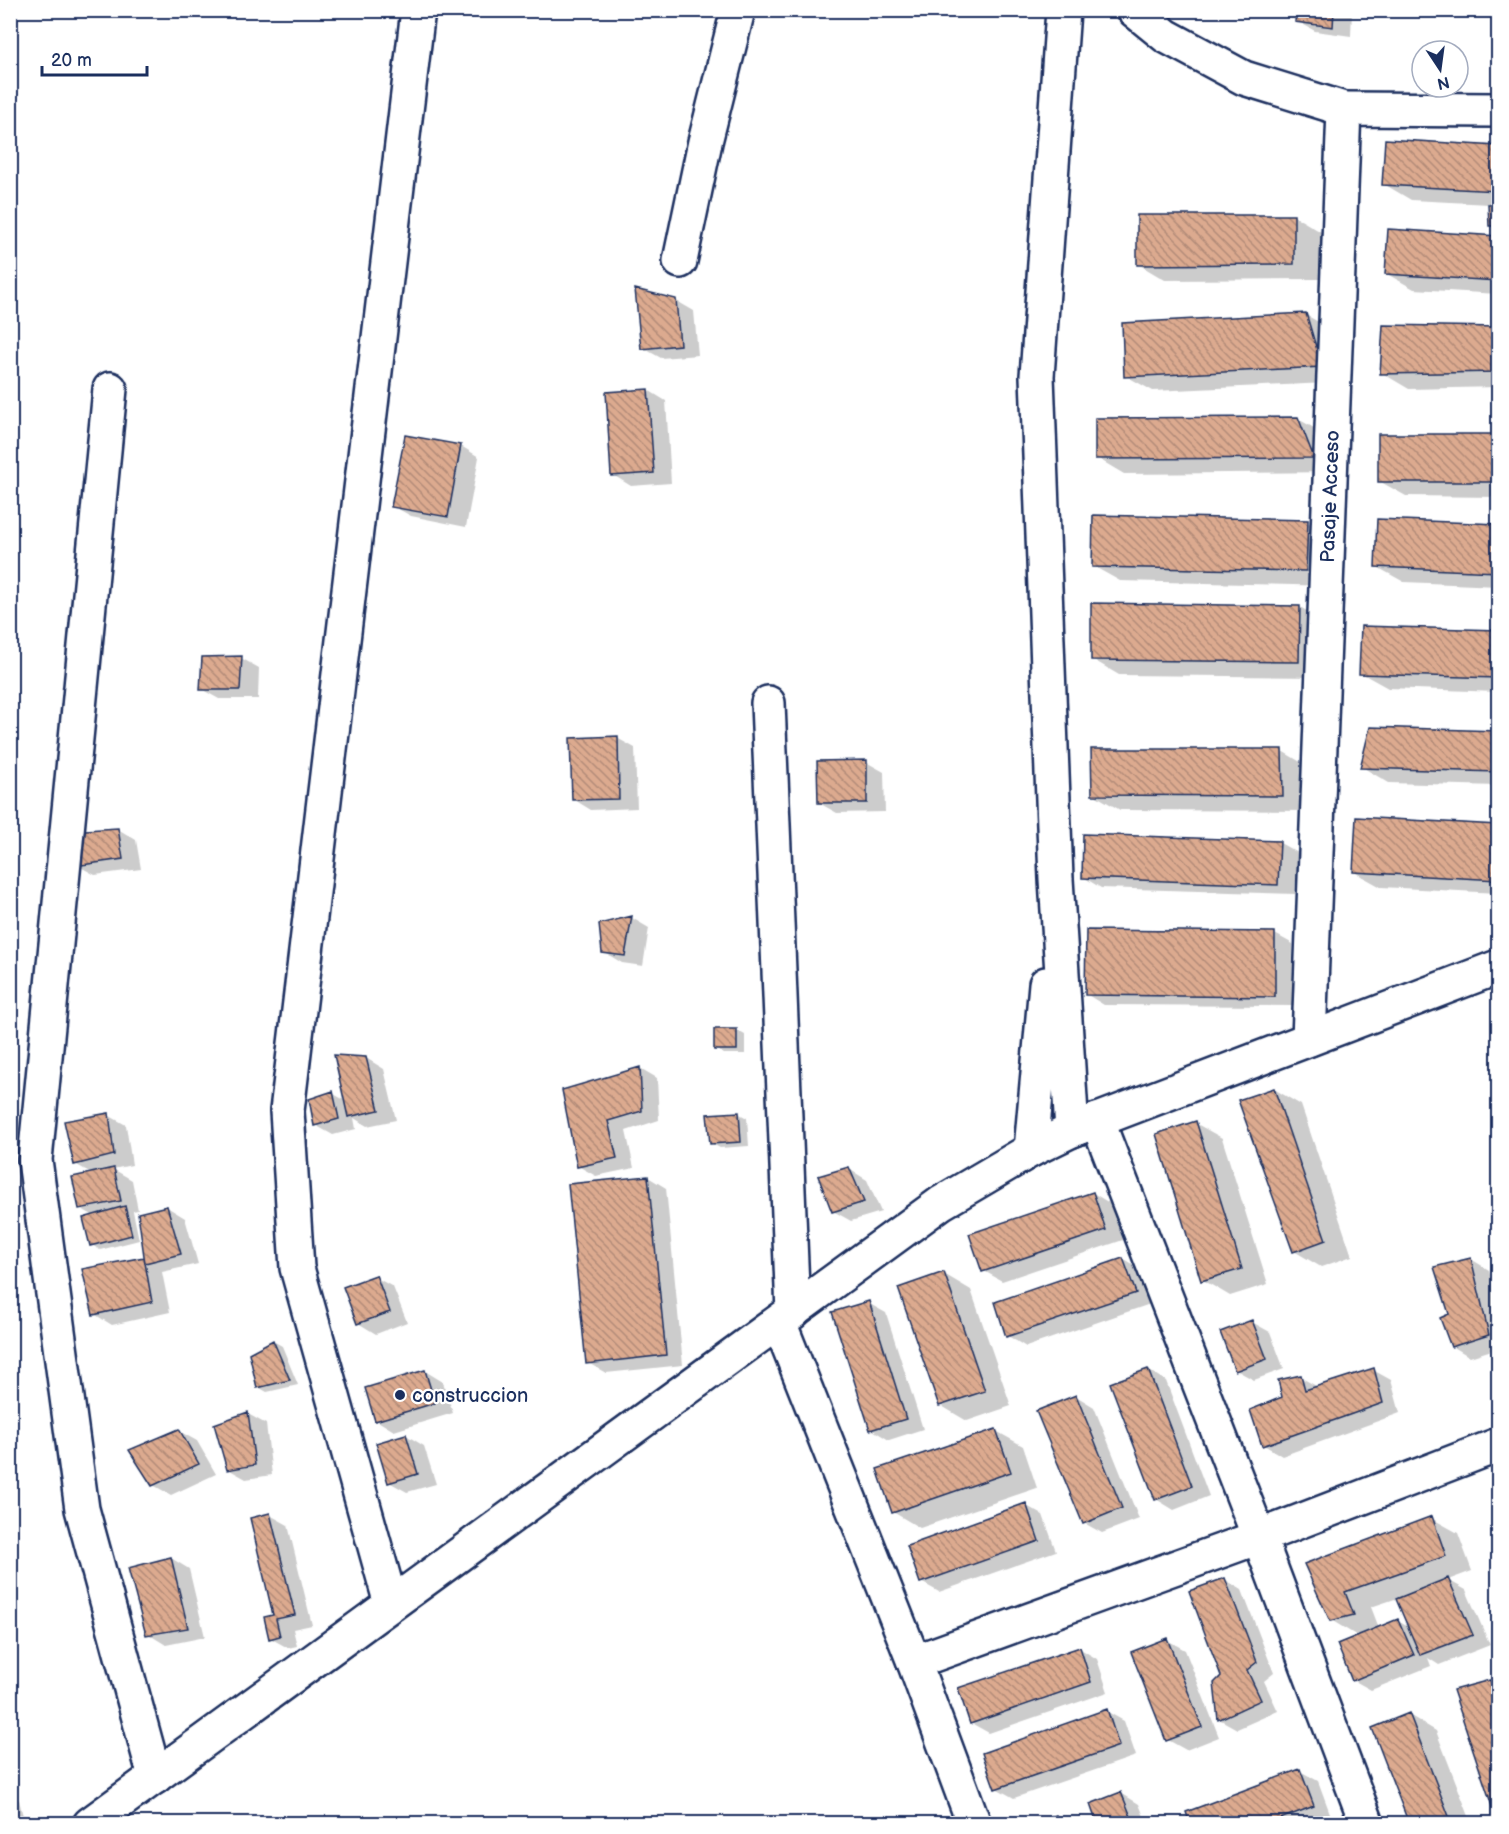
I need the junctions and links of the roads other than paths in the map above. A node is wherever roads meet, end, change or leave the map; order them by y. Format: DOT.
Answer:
graph roads {
  1 [pos="418,10"];
  2 [pos="738,10"];
  3 [pos="1063,10"];
  4 [pos="1134,10"];
  5 [pos="1344,109"];
  6 [pos="1498,110"];
  7 [pos="680,261"];
  8 [pos="110,389"];
  9 [pos="768,703"];
  10 [pos="1056,879"];
  11 [pos="1496,977"];
  12 [pos="1310,1039"];
  13 [pos="1085,1125"];
  14 [pos="1031,1150"];
  15 [pos="786,1317"];
  16 [pos="1498,1445"];
  17 [pos="1259,1536"];
  18 [pos="391,1604"];
  19 [pos="914,1662"];
  20 [pos="155,1777"];
  21 [pos="90,1824"];
  22 [pos="974,1824"];
  23 [pos="1367,1824"];
  1 -- 18 [label="street"];
  2 -- 7 [label="street"];
  3 -- 10 [label="street"];
  4 -- 5 [label="street"];
  5 -- 6 [label="street"];
  5 -- 12 [label="street, Pasaje Acceso"];
  8 -- 20 [label="street"];
  9 -- 15 [label="street"];
  10 -- 13 [label="street"];
  10 -- 14 [label="street"];
  11 -- 12 [label="street"];
  12 -- 13 [label="street"];
  13 -- 14 [label="street"];
  13 -- 17 [label="street"];
  14 -- 15 [label="street"];
  15 -- 18 [label="street"];
  15 -- 19 [label="street"];
  16 -- 17 [label="street"];
  17 -- 19 [label="street"];
  17 -- 23 [label="street"];
  18 -- 20 [label="street"];
  19 -- 22 [label="street"];
  20 -- 21 [label="street"];
}
